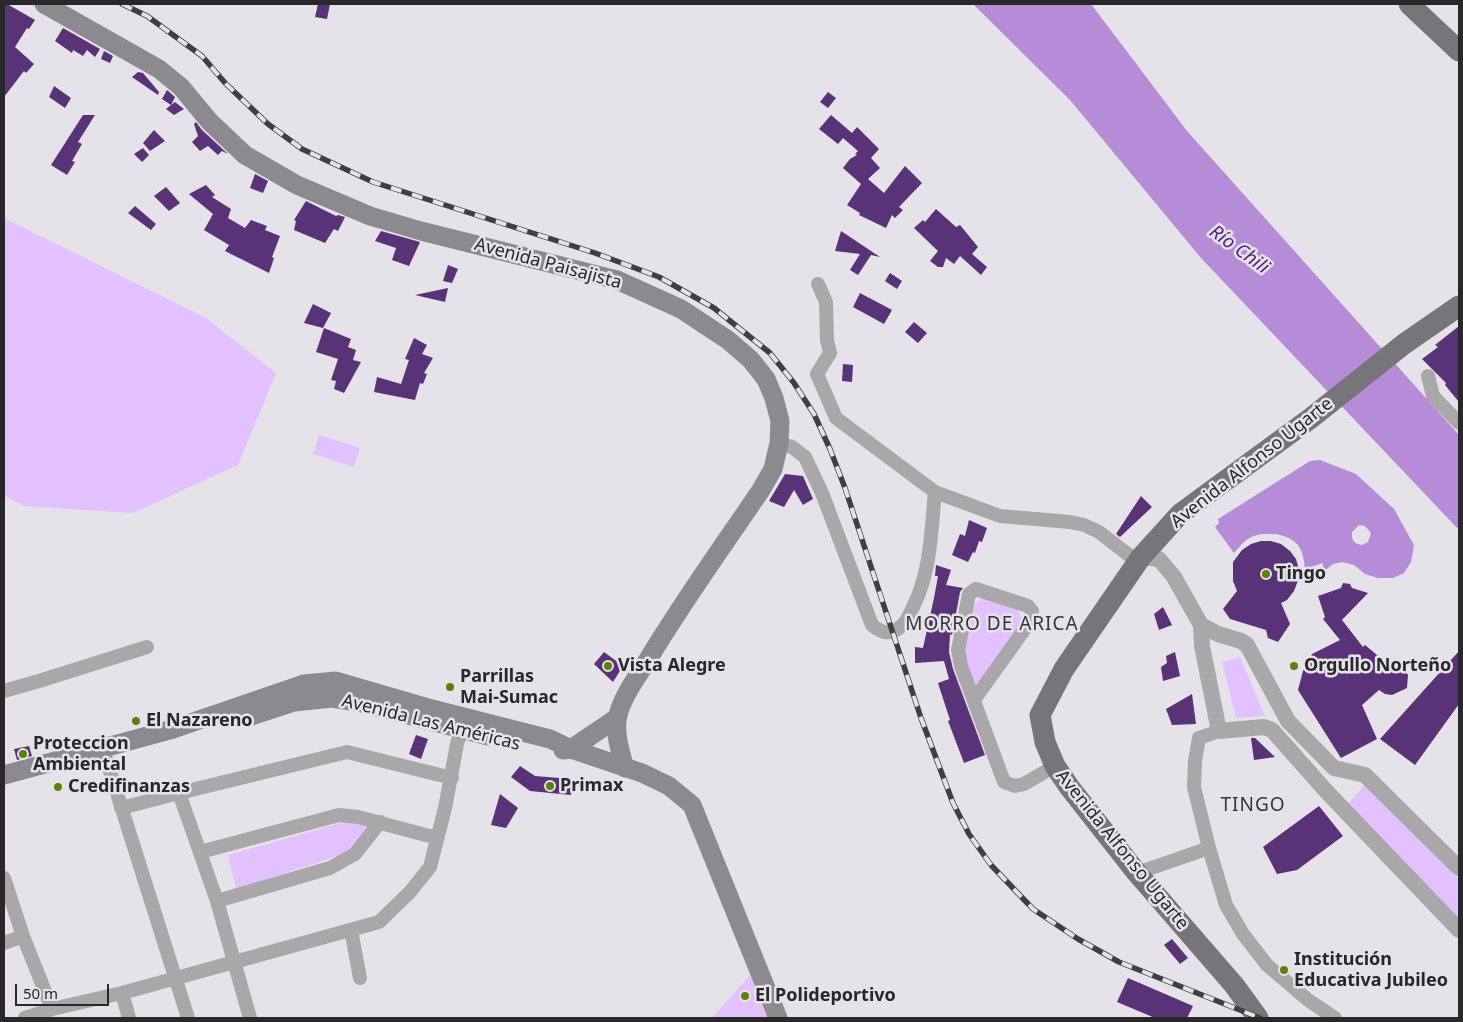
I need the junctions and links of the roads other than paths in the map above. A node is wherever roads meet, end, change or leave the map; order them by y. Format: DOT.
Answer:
graph roads {
  1 [pos="44,4"];
  2 [pos="1409,4"];
  3 [pos="1459,50"];
  4 [pos="818,284"];
  5 [pos="1458,309"];
  6 [pos="1428,376"];
  7 [pos="1459,423"];
  8 [pos="779,443"];
  9 [pos="935,492"];
  10 [pos="1141,557"];
  11 [pos="1200,625"];
  12 [pos="148,647"];
  13 [pos="4,690"];
  14 [pos="974,700"];
  15 [pos="617,718"];
  16 [pos="1288,721"];
  17 [pos="461,730"];
  18 [pos="1272,730"];
  19 [pos="1219,731"];
  20 [pos="571,749"];
  21 [pos="104,753"];
  22 [pos="1055,766"];
  23 [pos="625,768"];
  24 [pos="1342,770"];
  25 [pos="4,775"];
  26 [pos="452,778"];
  27 [pos="4,788"];
  28 [pos="1326,791"];
  29 [pos="179,793"];
  30 [pos="121,808"];
  31 [pos="380,822"];
  32 [pos="437,838"];
  33 [pos="1209,848"];
  34 [pos="200,852"];
  35 [pos="1459,868"];
  36 [pos="1137,873"];
  37 [pos="4,878"];
  38 [pos="216,901"];
  39 [pos="351,930"];
  40 [pos="1459,930"];
  41 [pos="24,936"];
  42 [pos="4,943"];
  43 [pos="234,962"];
  44 [pos="176,978"];
  45 [pos="360,978"];
  46 [pos="122,993"];
  47 [pos="52,1009"];
  48 [pos="25,1018"];
  49 [pos="129,1018"];
  50 [pos="188,1018"];
  51 [pos="250,1018"];
  52 [pos="778,1018"];
  53 [pos="1258,1018"];
  54 [pos="1334,1018"];
  1 -- 8 [label="main road, Avenida Paisajista"];
  2 -- 3 [label="main road"];
  4 -- 9 [label="street"];
  5 -- 10 [label="main road, Avenida Alfonso Ugarte"];
  6 -- 7 [label="street"];
  8 -- 9 [label="street"];
  8 -- 15 [label="main road, Avenida Paisajista"];
  9 -- 10 [label="street"];
  10 -- 11 [label="street"];
  10 -- 22 [label="main road, Avenida Alfonso Ugarte"];
  11 -- 16 [label="street"];
  11 -- 19 [label="street"];
  12 -- 13 [label="street"];
  14 -- 14 [label="street"];
  14 -- 22 [label="street"];
  15 -- 20 [label="main road"];
  15 -- 23 [label="main road, Avenida Paisajista"];
  16 -- 18 [label="street"];
  16 -- 24 [label="street"];
  17 -- 20 [label="main road, Avenida Las Américas"];
  17 -- 21 [label="main road, Avenida Las Américas"];
  17 -- 26 [label="street"];
  18 -- 19 [label="street"];
  18 -- 28 [label="street"];
  19 -- 33 [label="street"];
  20 -- 21 [label="main road, Avenida Las Américas"];
  20 -- 23 [label="main road, Avenida Las Américas"];
  21 -- 25 [label="main road, Avenida Las Américas"];
  21 -- 27 [label="main road, Avenida Las Américas"];
  21 -- 30 [label="street"];
  22 -- 36 [label="main road, Avenida Alfonso Ugarte"];
  23 -- 52 [label="main road, Avenida Las Américas"];
  24 -- 28 [label="street"];
  24 -- 35 [label="street"];
  26 -- 29 [label="street"];
  26 -- 32 [label="street"];
  28 -- 40 [label="street"];
  29 -- 30 [label="street"];
  29 -- 34 [label="street"];
  30 -- 44 [label="street"];
  31 -- 32 [label="street"];
  31 -- 34 [label="street"];
  31 -- 38 [label="street"];
  32 -- 39 [label="street"];
  33 -- 36 [label="street"];
  33 -- 54 [label="street"];
  34 -- 38 [label="street"];
  36 -- 53 [label="main road, Avenida Alfonso Ugarte"];
  37 -- 41 [label="street"];
  38 -- 43 [label="street"];
  39 -- 43 [label="street"];
  39 -- 45 [label="street"];
  41 -- 42 [label="street"];
  41 -- 47 [label="street"];
  43 -- 44 [label="street"];
  43 -- 51 [label="street"];
  44 -- 46 [label="street"];
  44 -- 50 [label="street"];
  46 -- 47 [label="street"];
  46 -- 49 [label="street"];
  47 -- 48 [label="street"];
}
